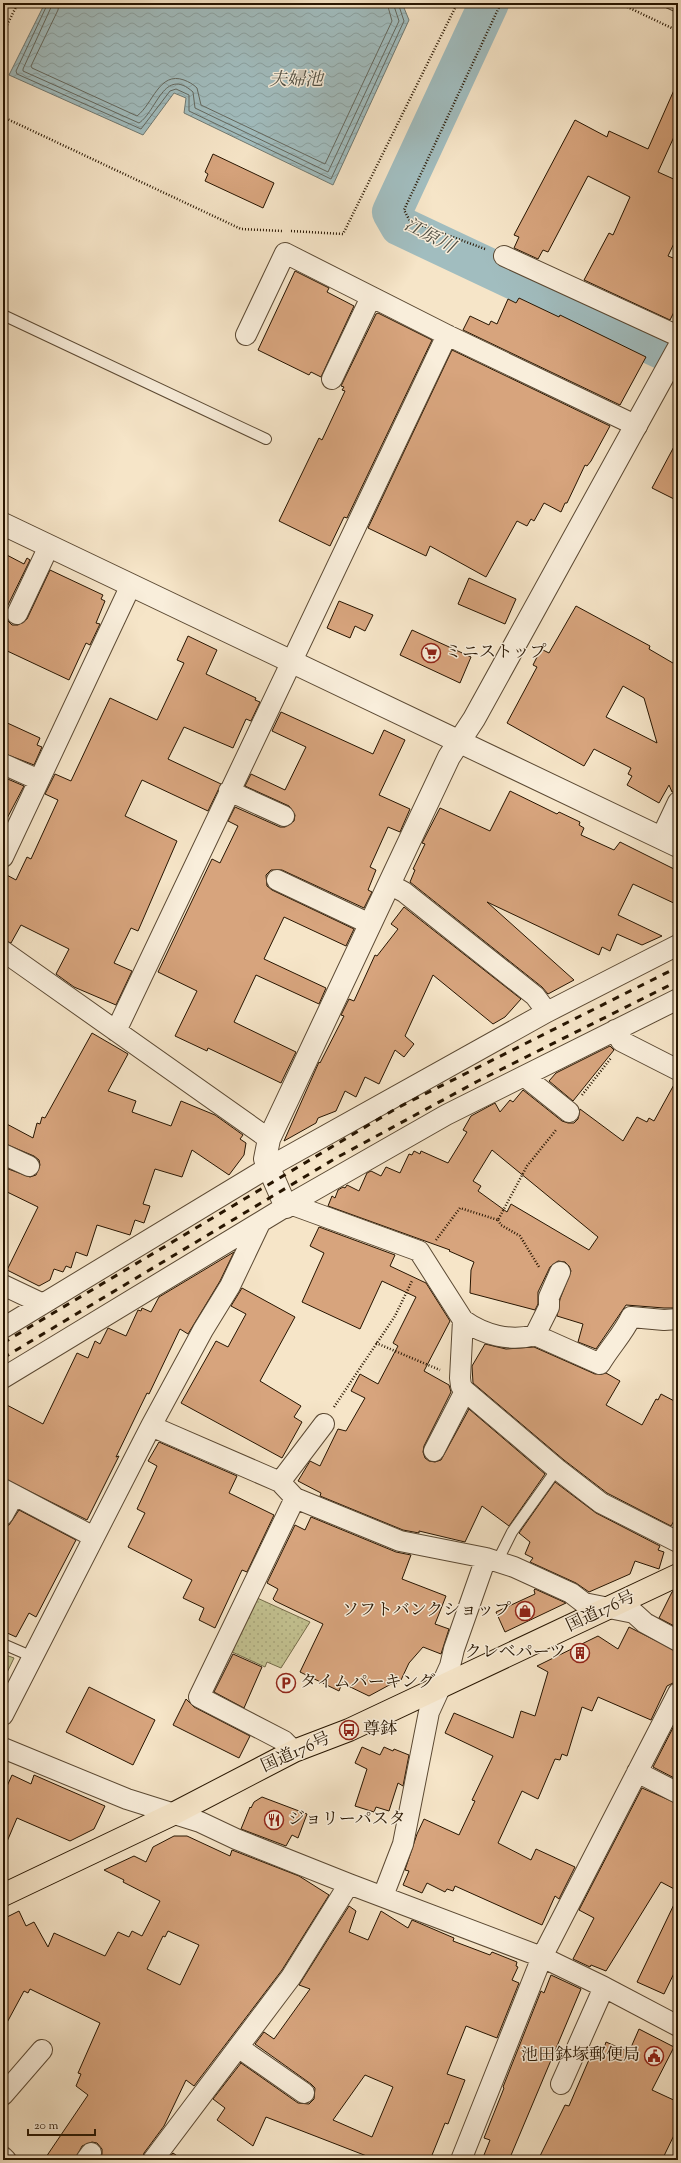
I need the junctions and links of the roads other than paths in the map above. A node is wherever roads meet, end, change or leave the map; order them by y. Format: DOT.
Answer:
graph roads {
  1 [pos="669,3"];
  2 [pos="678,7"];
  3 [pos="504,256"];
  4 [pos="371,297"];
  5 [pos="3,315"];
  6 [pos="246,335"];
  7 [pos="447,335"];
  8 [pos="678,336"];
  9 [pos="673,357"];
  10 [pos="332,379"];
  11 [pos="637,426"];
  12 [pos="266,439"];
  13 [pos="3,524"];
  14 [pos="48,546"];
  15 [pos="131,585"];
  16 [pos="17,614"];
  17 [pos="290,661"];
  18 [pos="459,741"];
  19 [pos="3,764"];
  20 [pos="39,780"];
  21 [pos="229,791"];
  22 [pos="678,802"];
  23 [pos="284,816"];
  24 [pos="669,842"];
  25 [pos="3,857"];
  26 [pos="277,880"];
  27 [pos="389,884"];
  28 [pos="370,924"];
  29 [pos="678,945"];
  30 [pos="3,951"];
  31 [pos="678,998"];
  32 [pos="547,1012"];
  33 [pos="116,1031"];
  34 [pos="618,1035"];
  35 [pos="677,1067"];
  36 [pos="524,1076"];
  37 [pos="569,1112"];
  38 [pos="270,1140"];
  39 [pos="3,1154"];
  40 [pos="28,1166"];
  41 [pos="269,1167"];
  42 [pos="286,1202"];
  43 [pos="259,1224"];
  44 [pos="560,1272"];
  45 [pos="3,1285"];
  46 [pos="43,1304"];
  47 [pos="678,1319"];
  48 [pos="463,1320"];
  49 [pos="3,1328"];
  50 [pos="482,1331"];
  51 [pos="535,1335"];
  52 [pos="462,1349"];
  53 [pos="3,1378"];
  54 [pos="463,1385"];
  55 [pos="324,1424"];
  56 [pos="151,1426"];
  57 [pos="434,1452"];
  58 [pos="557,1469"];
  59 [pos="280,1482"];
  60 [pos="8,1492"];
  61 [pos="295,1498"];
  62 [pos="3,1515"];
  63 [pos="94,1537"];
  64 [pos="678,1542"];
  65 [pos="491,1560"];
  66 [pos="678,1575"];
  67 [pos="608,1608"];
  68 [pos="678,1641"];
  69 [pos="3,1644"];
  70 [pos="33,1657"];
  71 [pos="439,1688"];
  72 [pos="678,1693"];
  73 [pos="3,1715"];
  74 [pos="3,1748"];
  75 [pos="294,1751"];
  76 [pos="637,1772"];
  77 [pos="678,1793"];
  78 [pos="173,1814"];
  79 [pos="349,1884"];
  80 [pos="3,1895"];
  81 [pos="383,1896"];
  82 [pos="542,1957"];
  83 [pos="604,1987"];
  84 [pos="678,2026"];
  85 [pos="238,2047"];
  86 [pos="42,2050"];
  87 [pos="561,2084"];
  88 [pos="304,2093"];
  89 [pos="3,2095"];
  90 [pos="3,2157"];
  91 [pos="6,2160"];
  92 [pos="153,2160"];
  93 [pos="461,2160"];
  1 -- 2 [label="lane"];
  3 -- 8 [label="street"];
  4 -- 6 [label="street"];
  4 -- 7 [label="street"];
  4 -- 10 [label="street"];
  5 -- 12 [label="lane"];
  7 -- 11 [label="street"];
  7 -- 17 [label="street"];
  9 -- 11 [label="street"];
  11 -- 18 [label="street"];
  13 -- 14 [label="street"];
  14 -- 15 [label="street"];
  14 -- 16 [label="street"];
  15 -- 17 [label="street"];
  15 -- 20 [label="street"];
  17 -- 18 [label="street"];
  17 -- 21 [label="street"];
  18 -- 24 [label="street"];
  18 -- 27 [label="street"];
  19 -- 20 [label="street"];
  20 -- 25 [label="street"];
  21 -- 23 [label="street"];
  21 -- 33 [label="street"];
  22 -- 24 [label="street"];
  26 -- 28 [label="street"];
  27 -- 28 [label="street"];
  27 -- 32 [label="street"];
  28 -- 38 [label="street"];
  29 -- 32 [label="street"];
  30 -- 33 [label="street"];
  31 -- 34 [label="street"];
  32 -- 41 [label="street"];
  33 -- 38 [label="street"];
  34 -- 35 [label="street"];
  34 -- 36 [label="street"];
  36 -- 37 [label="street"];
  36 -- 42 [label="street"];
  38 -- 41 [label="street"];
  39 -- 40 [label="street"];
  41 -- 42 [label="street"];
  41 -- 46 [label="street"];
  42 -- 43 [label="street"];
  42 -- 48 [label="street"];
  43 -- 53 [label="street"];
  43 -- 56 [label="street"];
  44 -- 51 [label="street"];
  45 -- 46 [label="street"];
  46 -- 49 [label="street"];
  47 -- 51 [label="street"];
  48 -- 50 [label="street"];
  48 -- 52 [label="street"];
  50 -- 51 [label="street"];
  50 -- 52 [label="street"];
  52 -- 54 [label="street"];
  54 -- 57 [label="street"];
  54 -- 58 [label="street"];
  55 -- 59 [label="street"];
  56 -- 59 [label="street"];
  56 -- 63 [label="street"];
  58 -- 64 [label="street"];
  58 -- 65 [label="lane"];
  59 -- 61 [label="street"];
  60 -- 62 [label="street"];
  60 -- 63 [label="street"];
  61 -- 65 [label="street"];
  61 -- 75 [label="street"];
  63 -- 70 [label="street"];
  65 -- 67 [label="street"];
  65 -- 71 [label="street"];
  66 -- 67 [label="highway, 国道176号"];
  67 -- 68 [label="street"];
  67 -- 71 [label="highway, 国道176号"];
  69 -- 70 [label="lane"];
  70 -- 73 [label="street"];
  71 -- 75 [label="highway, 国道176号"];
  71 -- 81 [label="street"];
  72 -- 76 [label="street"];
  74 -- 78 [label="street"];
  75 -- 78 [label="highway, 国道176号"];
  76 -- 77 [label="street"];
  76 -- 82 [label="street"];
  78 -- 79 [label="street"];
  78 -- 80 [label="highway, 国道176号"];
  79 -- 81 [label="street"];
  79 -- 85 [label="street"];
  81 -- 82 [label="street"];
  82 -- 83 [label="street"];
  82 -- 93 [label="street"];
  83 -- 84 [label="street"];
  83 -- 87 [label="street"];
  85 -- 88 [label="street"];
  85 -- 92 [label="street"];
  86 -- 89 [label="street"];
  90 -- 91 [label="street"];
}
